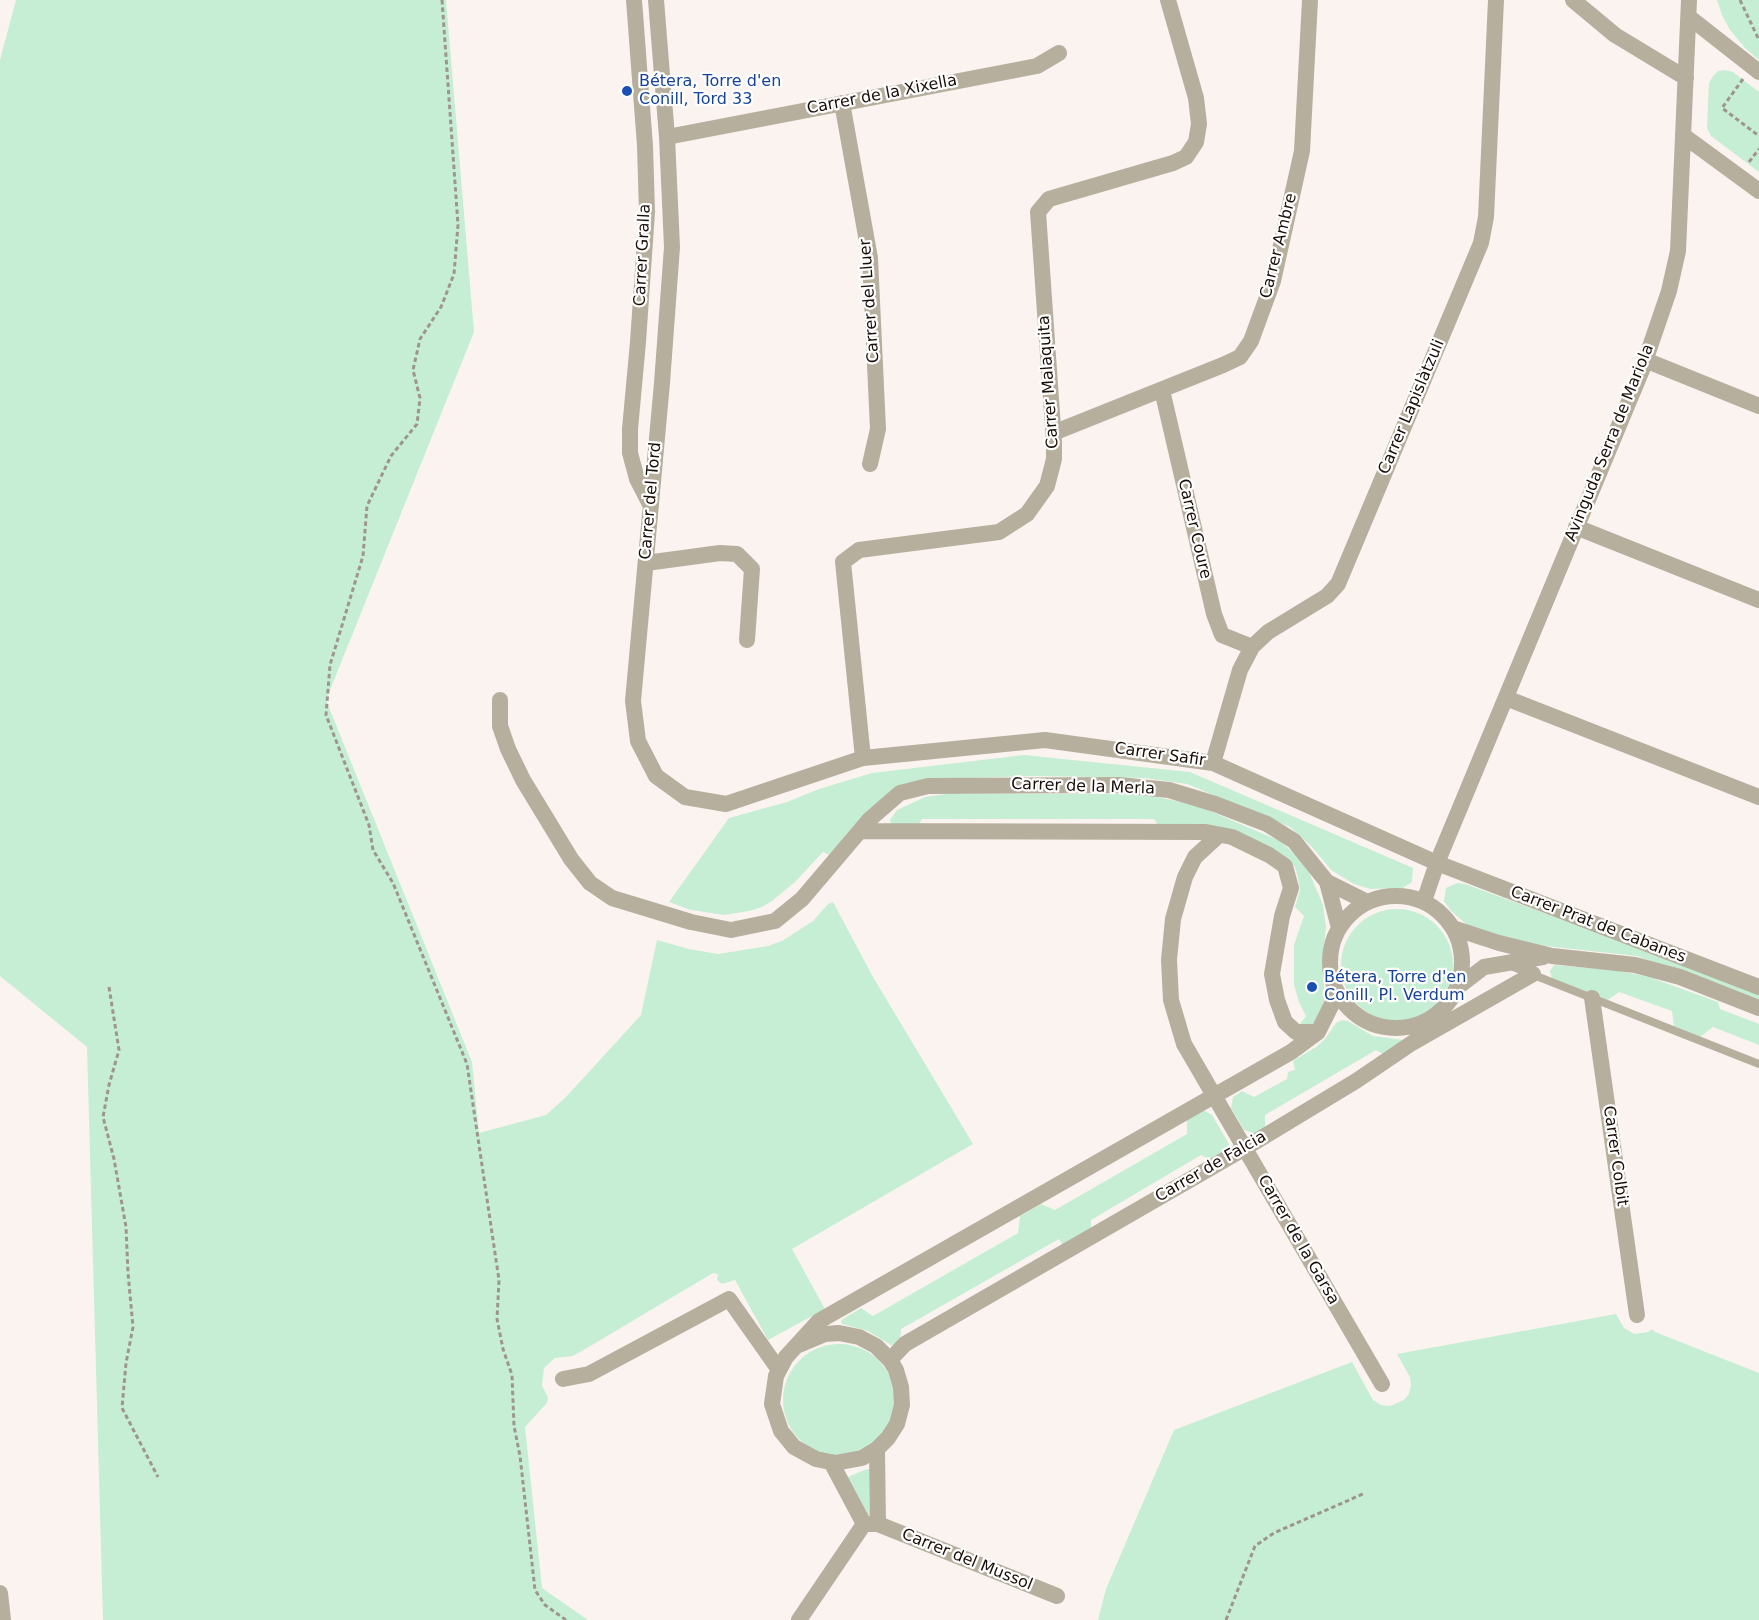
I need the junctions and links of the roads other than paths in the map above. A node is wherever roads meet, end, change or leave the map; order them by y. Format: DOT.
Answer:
graph roads {
  1 [pos="634,0"];
  2 [pos="656,0"];
  3 [pos="1168,0"];
  4 [pos="1310,0"];
  5 [pos="1496,0"];
  6 [pos="1573,0"];
  7 [pos="1689,8"];
  8 [pos="1059,52"];
  9 [pos="1755,70"];
  10 [pos="1686,78"];
  11 [pos="842,103"];
  12 [pos="667,136"];
  13 [pos="1684,136"];
  14 [pos="1759,191"];
  15 [pos="1646,360"];
  16 [pos="1162,390"];
  17 [pos="1759,406"];
  18 [pos="1053,433"];
  19 [pos="870,464"];
  20 [pos="651,506"];
  21 [pos="1576,528"];
  22 [pos="646,563"];
  23 [pos="1759,600"];
  24 [pos="747,640"];
  25 [pos="1252,647"];
  26 [pos="1506,698"];
  27 [pos="500,700"];
  28 [pos="863,758"];
  29 [pos="1213,763"];
  30 [pos="1759,797"];
  31 [pos="860,831"];
  32 [pos="1219,835"];
  33 [pos="1437,863"];
  34 [pos="1327,882"];
  35 [pos="1424,901"];
  36 [pos="1367,902"];
  37 [pos="1339,928"];
  38 [pos="1454,928"];
  39 [pos="1552,956"];
  40 [pos="1505,964"];
  41 [pos="1533,974"];
  42 [pos="1458,987"];
  43 [pos="1759,987"];
  44 [pos="1337,994"];
  45 [pos="1592,998"];
  46 [pos="1759,1008"];
  47 [pos="1318,1032"];
  48 [pos="1759,1064"];
  49 [pos="1214,1096"];
  50 [pos="1245,1148"];
  51 [pos="1638,1315"];
  52 [pos="799,1345"];
  53 [pos="890,1359"];
  54 [pos="779,1370"];
  55 [pos="563,1379"];
  56 [pos="1382,1384"];
  57 [pos="877,1449"];
  58 [pos="831,1462"];
  59 [pos="871,1524"];
  60 [pos="0,1593"];
  61 [pos="1057,1596"];
  62 [pos="3,1620"];
  63 [pos="799,1620"];
  1 -- 20 [label="street, Carrer Gralla"];
  2 -- 12 [label="street, Carrer del Tord"];
  3 -- 18 [label="street, Carrer Malaquita"];
  4 -- 16 [label="street, Carrer Ambre"];
  5 -- 25 [label="street, Carrer Lapislàtzuli"];
  6 -- 10 [label="street"];
  7 -- 9 [label="street"];
  7 -- 10 [label="street, Avinguda Serra de Mariola"];
  8 -- 11 [label="street, Carrer de la Xixella"];
  10 -- 13 [label="street, Avinguda Serra de Mariola"];
  11 -- 12 [label="street, Carrer de la Xixella"];
  11 -- 19 [label="street, Carrer del Lluer"];
  12 -- 20 [label="street, Carrer del Tord"];
  13 -- 14 [label="street"];
  13 -- 15 [label="street, Avinguda Serra de Mariola"];
  15 -- 17 [label="street"];
  15 -- 21 [label="street, Avinguda Serra de Mariola"];
  16 -- 18 [label="street, Carrer Ambre"];
  16 -- 25 [label="street, Carrer Coure"];
  18 -- 28 [label="street, Carrer Malaquita"];
  20 -- 22 [label="street, Carrer del Tord"];
  21 -- 23 [label="street"];
  21 -- 26 [label="street, Avinguda Serra de Mariola"];
  22 -- 24 [label="street"];
  22 -- 28 [label="street, Carrer del Tord"];
  25 -- 29 [label="street, Carrer Lapislàtzuli"];
  26 -- 30 [label="street"];
  26 -- 33 [label="street, Avinguda Serra de Mariola"];
  27 -- 31 [label="street, Carrer de la Merla"];
  28 -- 29 [label="street, Carrer Safir"];
  29 -- 33 [label="street, Carrer Safir"];
  31 -- 32 [label="street"];
  31 -- 34 [label="street, Carrer de la Merla"];
  32 -- 47 [label="street"];
  32 -- 49 [label="street, Carrer de la Garsa"];
  33 -- 35 [label="street, Avinguda Serra de Mariola"];
  33 -- 43 [label="street, Carrer Prat de Cabanes"];
  34 -- 36 [label="street, Carrer de la Merla"];
  34 -- 37 [label="street, Carrer de la Merla"];
  35 -- 36 [label="street"];
  35 -- 38 [label="street"];
  36 -- 37 [label="street"];
  37 -- 44 [label="street"];
  38 -- 39 [label="street"];
  38 -- 42 [label="street"];
  39 -- 40 [label="street"];
  39 -- 46 [label="street"];
  40 -- 41 [label="lane"];
  40 -- 42 [label="street"];
  41 -- 45 [label="lane"];
  41 -- 50 [label="street, Carrer de Falcia"];
  42 -- 44 [label="street"];
  44 -- 47 [label="street"];
  45 -- 48 [label="lane"];
  45 -- 51 [label="street, Carrer Colbit"];
  47 -- 49 [label="street"];
  49 -- 50 [label="street, Carrer de la Garsa"];
  49 -- 52 [label="street"];
  50 -- 53 [label="street, Carrer de Falcia"];
  50 -- 56 [label="street, Carrer de la Garsa"];
  52 -- 53 [label="street"];
  52 -- 54 [label="street"];
  53 -- 57 [label="street"];
  54 -- 55 [label="street"];
  54 -- 58 [label="street"];
  57 -- 58 [label="street"];
  57 -- 59 [label="street"];
  58 -- 59 [label="street"];
  59 -- 61 [label="street, Carrer del Mussol"];
  59 -- 63 [label="street"];
  60 -- 62 [label="street"];
}
